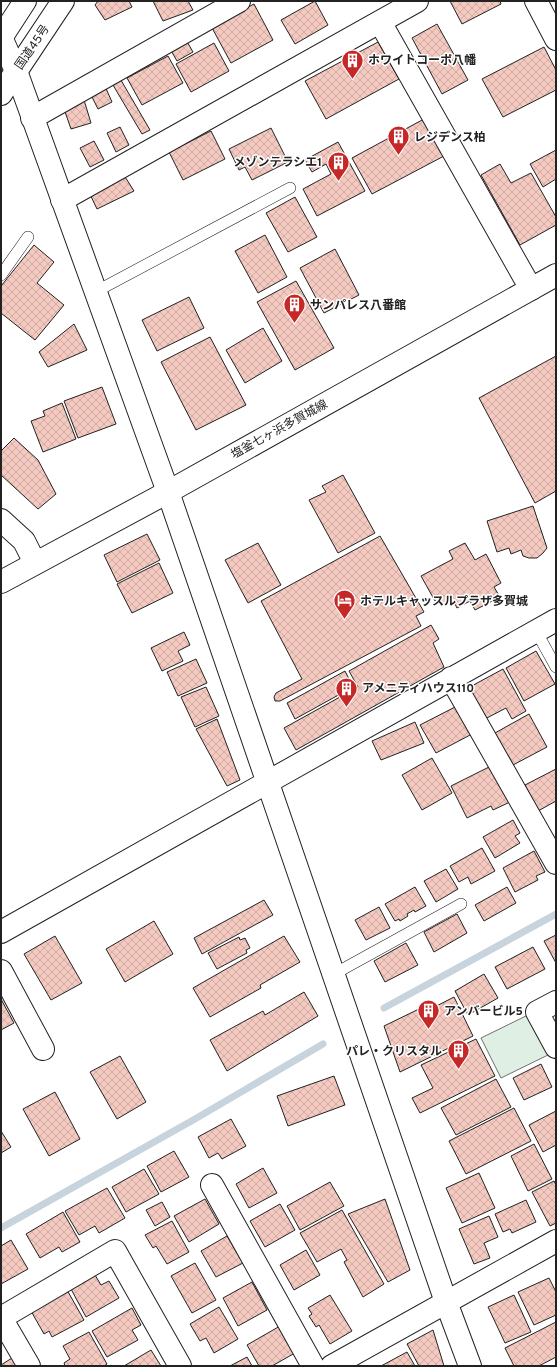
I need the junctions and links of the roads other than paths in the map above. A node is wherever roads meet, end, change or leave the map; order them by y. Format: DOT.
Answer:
graph roads {
  1 [pos="25,1"];
  2 [pos="63,1"];
  3 [pos="239,1"];
  4 [pos="417,1"];
  5 [pos="536,1"];
  6 [pos="380,22"];
  7 [pos="1,37"];
  8 [pos="556,39"];
  9 [pos="16,71"];
  10 [pos="1,94"];
  11 [pos="32,118"];
  12 [pos="290,188"];
  13 [pos="62,200"];
  14 [pos="28,237"];
  15 [pos="1,274"];
  16 [pos="556,275"];
  17 [pos="531,289"];
  18 [pos="96,292"];
  19 [pos="168,492"];
  20 [pos="1,520"];
  21 [pos="35,563"];
  22 [pos="1,582"];
  23 [pos="556,620"];
  24 [pos="536,631"];
  25 [pos="556,666"];
  26 [pos="451,678"];
  27 [pos="268,781"];
  28 [pos="556,863"];
  29 [pos="461,904"];
  30 [pos="1,932"];
  31 [pos="1,971"];
  32 [pos="334,974"];
  33 [pos="556,1002"];
  34 [pos="556,1047"];
  35 [pos="43,1049"];
  36 [pos="212,1185"];
  37 [pos="556,1241"];
  38 [pos="446,1302"];
  39 [pos="29,1366"];
  40 [pos="180,1366"];
  41 [pos="313,1366"];
  42 [pos="332,1366"];
  43 [pos="470,1366"];
  1 -- 7 [label="main road"];
  2 -- 9 [label="main road, 国道45号"];
  3 -- 11 [label="main road"];
  4 -- 6 [label="main road"];
  5 -- 8 [label="main road"];
  6 -- 13 [label="main road"];
  6 -- 17 [label="main road"];
  7 -- 9 [label="main road"];
  9 -- 10 [label="main road, 国道45号"];
  9 -- 11 [label="main road"];
  11 -- 13 [label="main road"];
  12 -- 18 [label="lane"];
  13 -- 18 [label="main road"];
  14 -- 15 [label="lane"];
  16 -- 17 [label="main road, 塩釜七ヶ浜多賀城線"];
  17 -- 19 [label="main road, 塩釜七ヶ浜多賀城線"];
  18 -- 19 [label="main road"];
  19 -- 21 [label="main road, 塩釜七ヶ浜多賀城線"];
  19 -- 27 [label="main road"];
  20 -- 21 [label="main road"];
  21 -- 22 [label="main road, 塩釜七ヶ浜多賀城線"];
  23 -- 24 [label="main road"];
  24 -- 25 [label="lane"];
  24 -- 26 [label="main road"];
  26 -- 27 [label="main road"];
  26 -- 28 [label="main road"];
  27 -- 30 [label="main road"];
  27 -- 32 [label="main road"];
  29 -- 32 [label="lane"];
  31 -- 35 [label="main road"];
  32 -- 38 [label="main road"];
  33 -- 34 [label="main road"];
  36 -- 41 [label="main road"];
  37 -- 38 [label="main road"];
  38 -- 42 [label="main road"];
  38 -- 43 [label="main road"];
  39 -- 40 [label="main road"];
}
